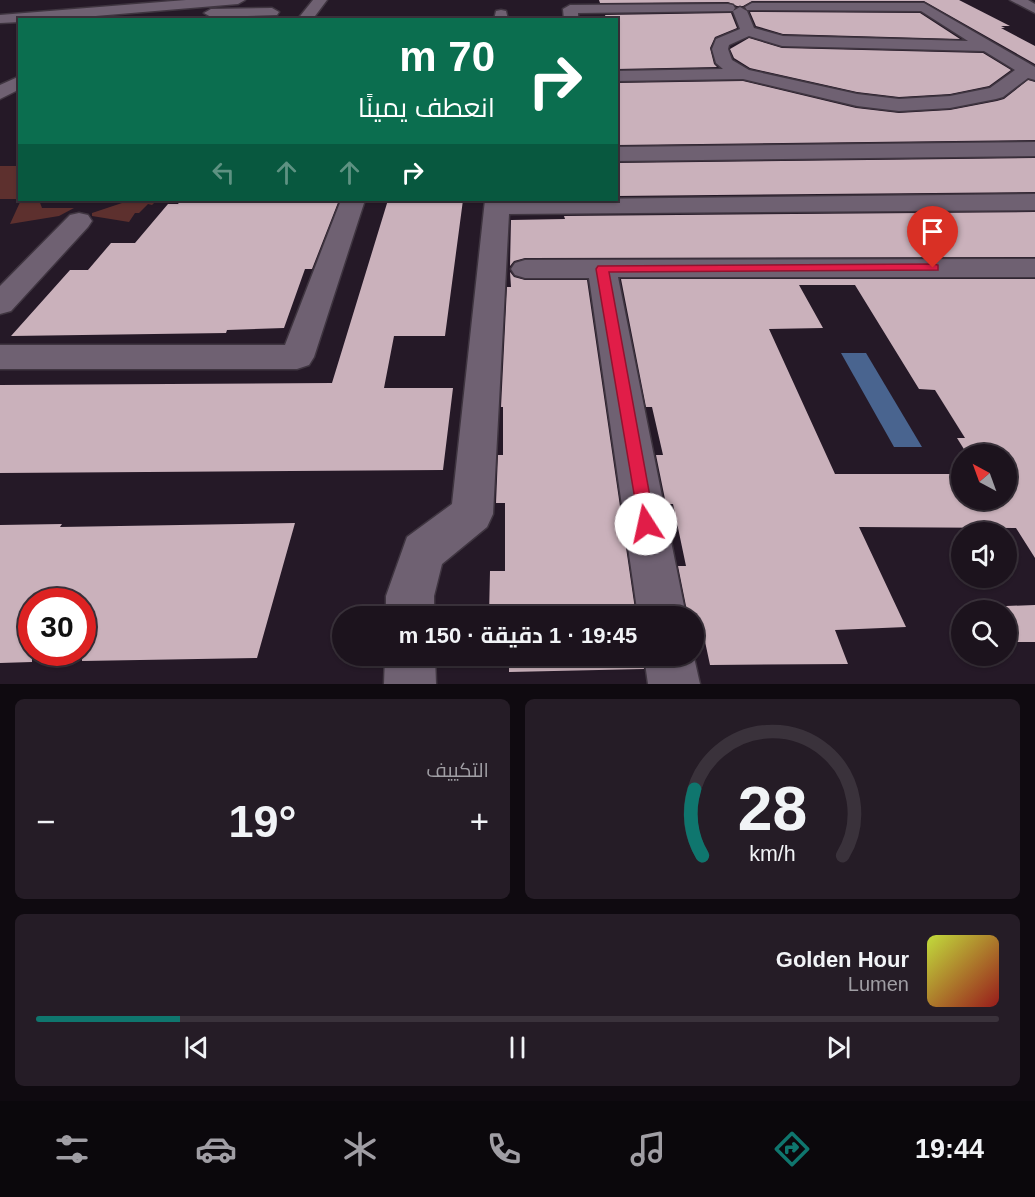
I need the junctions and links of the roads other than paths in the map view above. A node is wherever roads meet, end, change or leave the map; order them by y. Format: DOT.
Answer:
graph roads {
  1 [pos="238,0"];
  2 [pos="283,0"];
  3 [pos="320,0"];
  4 [pos="1017,0"];
  5 [pos="738,6"];
  6 [pos="1035,9"];
  7 [pos="176,13"];
  8 [pos="269,16"];
  9 [pos="306,18"];
  10 [pos="571,18"];
  11 [pos="0,19"];
  12 [pos="748,31"];
  13 [pos="987,46"];
  14 [pos="1031,72"];
  15 [pos="743,74"];
  16 [pos="618,76"];
  17 [pos="18,82"];
  18 [pos="1007,85"];
  19 [pos="1035,90"];
  20 [pos="0,93"];
  21 [pos="1035,149"];
  22 [pos="618,154"];
  23 [pos="352,201"];
  24 [pos="1035,202"];
  25 [pos="497,203"];
  26 [pos="79,221"];
  27 [pos="1035,268"];
  28 [pos="525,269"];
  29 [pos="602,269"];
  30 [pos="0,304"];
  31 [pos="0,357"];
  32 [pos="410,606"];
  33 [pos="660,606"];
  34 [pos="410,666"];
  35 [pos="671,666"];
  36 [pos="410,684"];
  37 [pos="674,684"];
  1 -- 11 [label="street"];
  2 -- 8 [label="street"];
  3 -- 9 [label="street"];
  4 -- 6 [label="street"];
  5 -- 10 [label="street"];
  5 -- 12 [label="street"];
  5 -- 13 [label="street"];
  7 -- 8 [label="street"];
  12 -- 13 [label="street"];
  12 -- 15 [label="street"];
  13 -- 14 [label="street"];
  14 -- 18 [label="street"];
  15 -- 16 [label="street"];
  15 -- 18 [label="street"];
  17 -- 20 [label="street"];
  18 -- 19 [label="street"];
  21 -- 22 [label="street"];
  23 -- 31 [label="street"];
  24 -- 25 [label="street"];
  25 -- 32 [label="street"];
  26 -- 30 [label="street"];
  27 -- 29 [label="street"];
  28 -- 29 [label="street"];
  29 -- 33 [label="street"];
  34 -- 36 [label="street"];
  35 -- 37 [label="street"];
}
